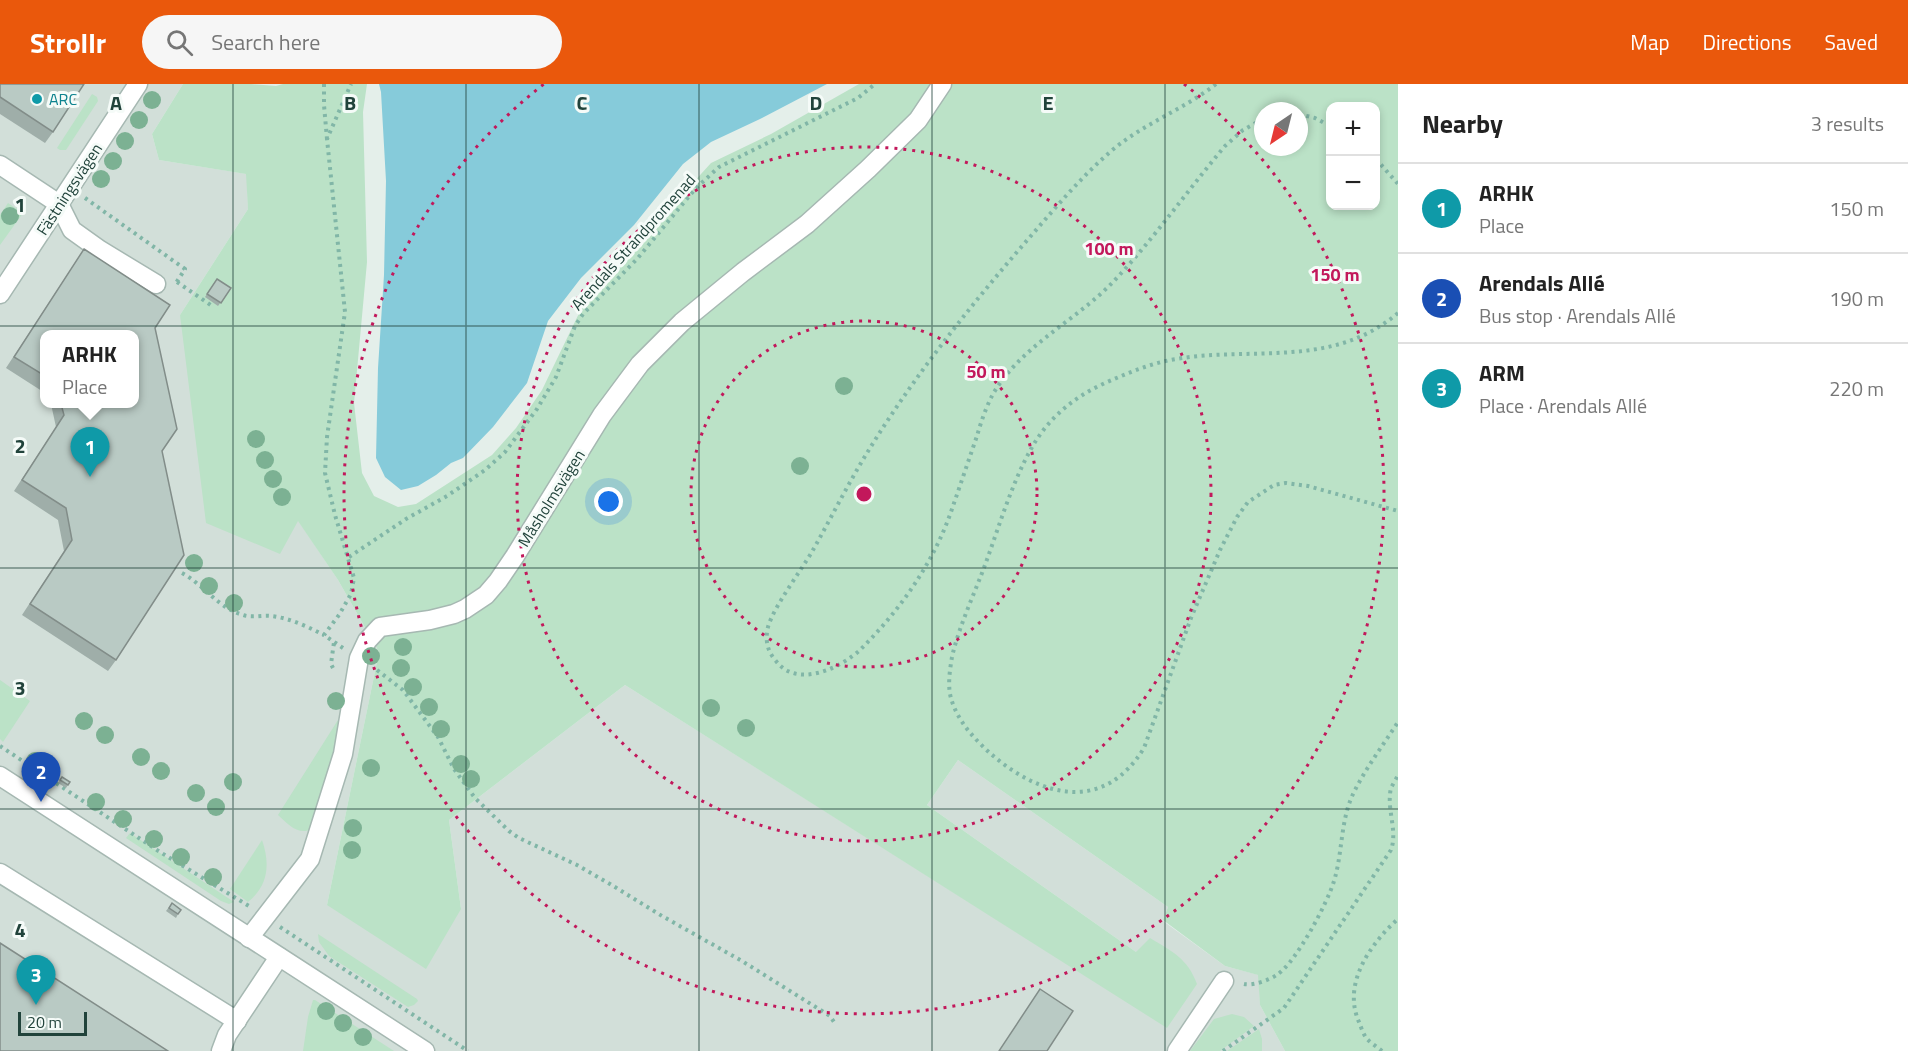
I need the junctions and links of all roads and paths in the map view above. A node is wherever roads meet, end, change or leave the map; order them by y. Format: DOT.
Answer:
graph roads {
  1 [pos="138,84"];
  2 [pos="324,84"];
  3 [pos="351,84"];
  4 [pos="875,84"];
  5 [pos="942,84"];
  6 [pos="1216,84"];
  7 [pos="1308,116"];
  8 [pos="1254,124"];
  9 [pos="1326,124"];
  10 [pos="327,140"];
  11 [pos="1380,164"];
  12 [pos="0,165"];
  13 [pos="74,182"];
  14 [pos="1398,184"];
  15 [pos="59,204"];
  16 [pos="177,282"];
  17 [pos="163,287"];
  18 [pos="0,294"];
  19 [pos="212,306"];
  20 [pos="1398,314"];
  21 [pos="1398,511"];
  22 [pos="349,556"];
  23 [pos="182,573"];
  24 [pos="324,635"];
  25 [pos="334,641"];
  26 [pos="359,658"];
  27 [pos="333,668"];
  28 [pos="1398,722"];
  29 [pos="0,746"];
  30 [pos="1398,775"];
  31 [pos="0,776"];
  32 [pos="0,873"];
  33 [pos="264,916"];
  34 [pos="1398,919"];
  35 [pos="249,938"];
  36 [pos="279,957"];
  37 [pos="1224,981"];
  38 [pos="237,1020"];
  39 [pos="836,1026"];
  40 [pos="220,1051"];
  41 [pos="425,1051"];
  42 [pos="468,1051"];
  43 [pos="1177,1051"];
  44 [pos="1223,1051"];
  45 [pos="1382,1051"];
  1 -- 13 [label="street, Fästningsvägen"];
  2 -- 10 [label="path"];
  3 -- 10 [label="path"];
  4 -- 22 [label="path, Arendals Strandpromenad"];
  5 -- 26 [label="street, Måsholmsvägen"];
  6 -- 8 [label="path"];
  7 -- 9 [label="path"];
  10 -- 22 [label="path"];
  11 -- 14 [label="path"];
  12 -- 15 [label="street"];
  13 -- 15 [label="street, Fästningsvägen"];
  13 -- 16 [label="path"];
  15 -- 17 [label="street"];
  15 -- 18 [label="street, Fästningsvägen"];
  16 -- 17 [label="path"];
  16 -- 19 [label="path"];
  20 -- 21 [label="path"];
  22 -- 24 [label="path"];
  23 -- 24 [label="path"];
  24 -- 25 [label="path"];
  25 -- 26 [label="path"];
  25 -- 27 [label="path"];
  26 -- 33 [label="street, Måsholmsvägen"];
  26 -- 39 [label="path"];
  28 -- 37 [label="path"];
  29 -- 33 [label="path"];
  30 -- 44 [label="path"];
  31 -- 35 [label="street"];
  32 -- 38 [label="street"];
  33 -- 35 [label="street, Måsholmsvägen"];
  33 -- 42 [label="path"];
  34 -- 45 [label="path"];
  35 -- 36 [label="street"];
  36 -- 38 [label="street"];
  36 -- 41 [label="street"];
  37 -- 43 [label="street"];
  38 -- 40 [label="street"];
}
